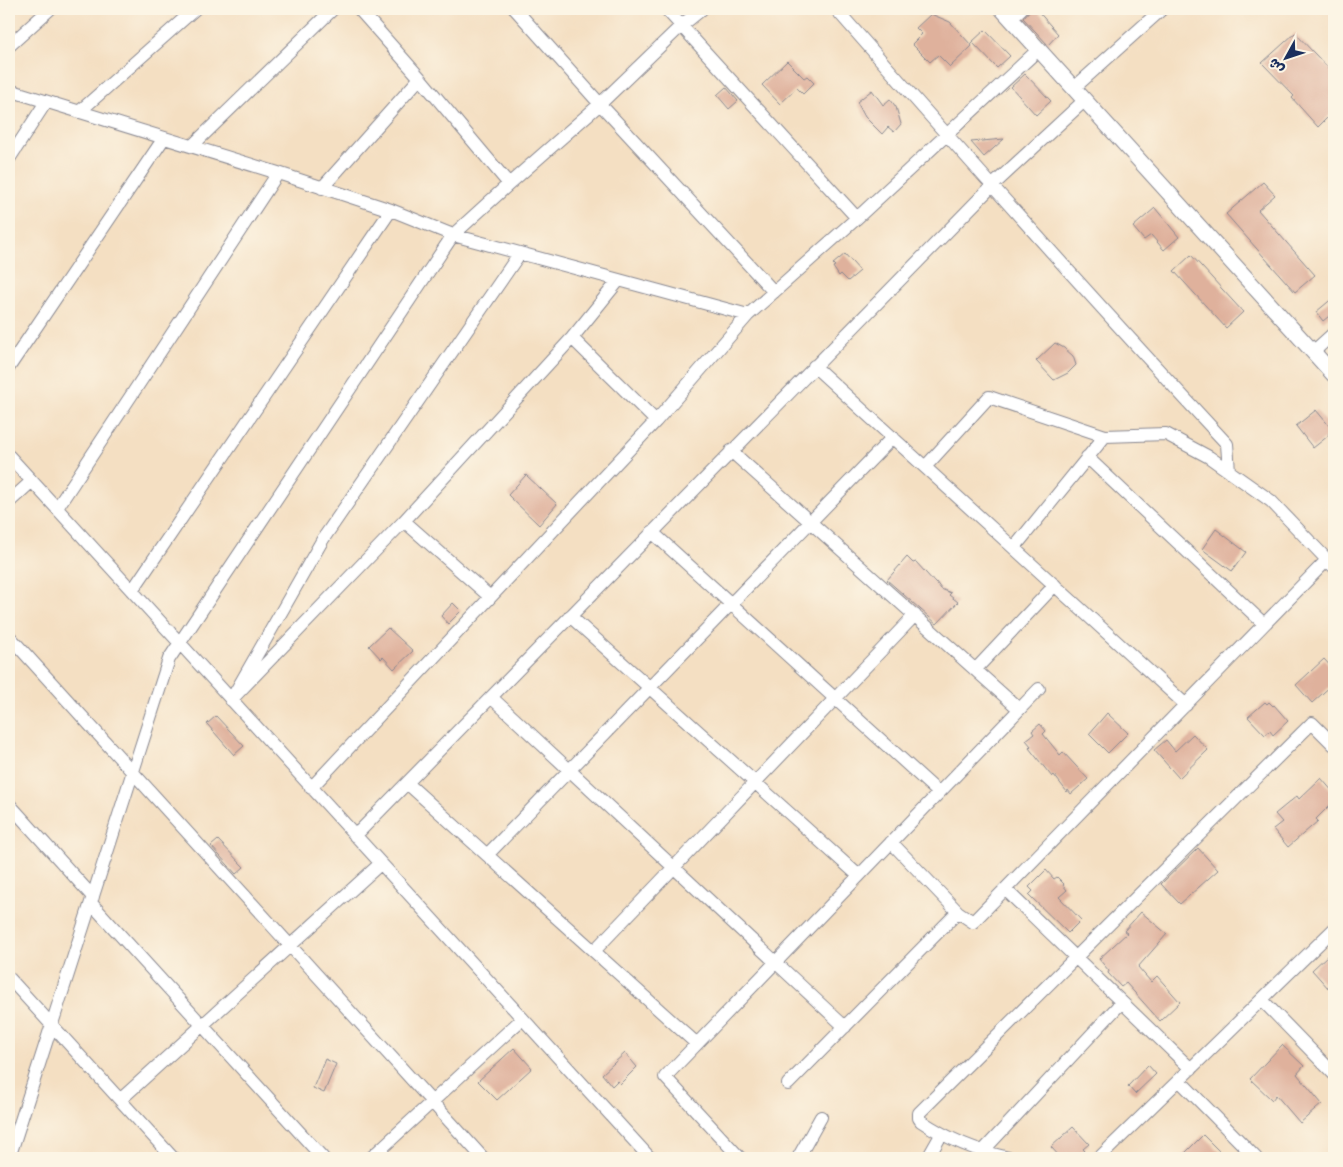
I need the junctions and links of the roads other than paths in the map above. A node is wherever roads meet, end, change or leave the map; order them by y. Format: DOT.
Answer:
graph roads {
  1 [pos="50,9"];
  2 [pos="195,9"];
  3 [pos="333,9"];
  4 [pos="359,9"];
  5 [pos="515,9"];
  6 [pos="666,9"];
  7 [pos="702,9"];
  8 [pos="836,9"];
  9 [pos="1162,9"];
  10 [pos="1011,12"];
  11 [pos="681,26"];
  12 [pos="9,46"];
  13 [pos="1039,49"];
  14 [pos="420,78"];
  15 [pos="1074,88"];
  16 [pos="9,90"];
  17 [pos="1084,100"];
  18 [pos="46,102"];
  19 [pos="600,104"];
  20 [pos="79,112"];
  21 [pos="946,134"];
  22 [pos="164,138"];
  23 [pos="192,146"];
  24 [pos="9,158"];
  25 [pos="278,173"];
  26 [pos="509,184"];
  27 [pos="992,186"];
  28 [pos="322,188"];
  29 [pos="391,210"];
  30 [pos="857,218"];
  31 [pos="453,235"];
  32 [pos="520,253"];
  33 [pos="618,280"];
  34 [pos="774,292"];
  35 [pos="748,315"];
  36 [pos="1334,333"];
  37 [pos="572,338"];
  38 [pos="1313,352"];
  39 [pos="814,366"];
  40 [pos="9,367"];
  41 [pos="1334,375"];
  42 [pos="656,421"];
  43 [pos="1105,436"];
  44 [pos="893,437"];
  45 [pos="731,451"];
  46 [pos="9,456"];
  47 [pos="1088,458"];
  48 [pos="925,467"];
  49 [pos="1229,471"];
  50 [pos="32,481"];
  51 [pos="9,502"];
  52 [pos="56,508"];
  53 [pos="404,521"];
  54 [pos="810,522"];
  55 [pos="652,532"];
  56 [pos="1014,548"];
  57 [pos="1331,564"];
  58 [pos="1055,585"];
  59 [pos="132,591"];
  60 [pos="489,596"];
  61 [pos="731,604"];
  62 [pos="915,615"];
  63 [pos="570,616"];
  64 [pos="1264,624"];
  65 [pos="9,636"];
  66 [pos="180,643"];
  67 [pos="975,670"];
  68 [pos="650,688"];
  69 [pos="1038,689"];
  70 [pos="491,697"];
  71 [pos="835,698"];
  72 [pos="231,700"];
  73 [pos="1186,705"];
  74 [pos="1019,709"];
  75 [pos="1334,746"];
  76 [pos="569,770"];
  77 [pos="132,773"];
  78 [pos="755,782"];
  79 [pos="407,783"];
  80 [pos="311,788"];
  81 [pos="939,793"];
  82 [pos="9,804"];
  83 [pos="355,836"];
  84 [pos="891,842"];
  85 [pos="487,855"];
  86 [pos="380,864"];
  87 [pos="674,868"];
  88 [pos="859,876"];
  89 [pos="1004,889"];
  90 [pos="92,900"];
  91 [pos="958,912"];
  92 [pos="1334,929"];
  93 [pos="290,947"];
  94 [pos="594,952"];
  95 [pos="1075,958"];
  96 [pos="776,963"];
  97 [pos="9,978"];
  98 [pos="1262,1000"];
  99 [pos="1121,1003"];
  100 [pos="522,1019"];
  101 [pos="52,1025"];
  102 [pos="202,1025"];
  103 [pos="845,1027"];
  104 [pos="697,1044"];
  105 [pos="1191,1069"];
  106 [pos="1334,1074"];
  107 [pos="1179,1080"];
  108 [pos="788,1084"];
  109 [pos="120,1100"];
  110 [pos="432,1102"];
  111 [pos="821,1117"];
  112 [pos="941,1135"];
  113 [pos="982,1152"];
  114 [pos="12,1157"];
  115 [pos="173,1158"];
  116 [pos="323,1158"];
  117 [pos="371,1158"];
  118 [pos="483,1158"];
  119 [pos="650,1158"];
  120 [pos="740,1158"];
  121 [pos="798,1158"];
  122 [pos="928,1158"];
  123 [pos="1009,1158"];
  124 [pos="1099,1158"];
  125 [pos="1256,1158"];
  1 -- 12 [label="street"];
  2 -- 20 [label="street"];
  3 -- 23 [label="street"];
  4 -- 14 [label="street"];
  5 -- 19 [label="street"];
  6 -- 11 [label="street"];
  7 -- 11 [label="street"];
  8 -- 21 [label="street"];
  9 -- 15 [label="street"];
  10 -- 13 [label="street"];
  11 -- 19 [label="street"];
  11 -- 30 [label="street"];
  13 -- 15 [label="street"];
  13 -- 21 [label="street"];
  14 -- 26 [label="street"];
  14 -- 28 [label="street"];
  15 -- 17 [label="street"];
  16 -- 18 [label="street"];
  17 -- 27 [label="street"];
  17 -- 38 [label="street"];
  18 -- 20 [label="street"];
  18 -- 24 [label="street"];
  19 -- 26 [label="street"];
  19 -- 34 [label="street"];
  20 -- 22 [label="street"];
  21 -- 27 [label="street"];
  21 -- 30 [label="street"];
  22 -- 23 [label="street"];
  22 -- 40 [label="street"];
  23 -- 25 [label="street"];
  25 -- 28 [label="street"];
  25 -- 52 [label="street"];
  26 -- 31 [label="street"];
  27 -- 39 [label="street"];
  27 -- 49 [label="street"];
  28 -- 29 [label="street"];
  29 -- 31 [label="street"];
  29 -- 59 [label="street"];
  30 -- 34 [label="street"];
  31 -- 32 [label="street"];
  31 -- 66 [label="street"];
  32 -- 33 [label="street"];
  32 -- 72 [label="street"];
  33 -- 35 [label="street"];
  33 -- 37 [label="street"];
  34 -- 35 [label="street"];
  35 -- 42 [label="street"];
  36 -- 38 [label="street"];
  37 -- 42 [label="street"];
  37 -- 53 [label="street"];
  38 -- 41 [label="street"];
  39 -- 44 [label="street"];
  39 -- 45 [label="street"];
  42 -- 60 [label="street"];
  43 -- 47 [label="street"];
  43 -- 48 [label="street"];
  43 -- 49 [label="street"];
  44 -- 48 [label="street"];
  44 -- 54 [label="street"];
  45 -- 54 [label="street"];
  45 -- 55 [label="street"];
  46 -- 50 [label="street"];
  47 -- 56 [label="street"];
  47 -- 64 [label="street"];
  48 -- 56 [label="street"];
  49 -- 57 [label="street"];
  50 -- 51 [label="street"];
  50 -- 52 [label="street"];
  52 -- 59 [label="street"];
  53 -- 60 [label="street"];
  53 -- 72 [label="street"];
  54 -- 61 [label="street"];
  54 -- 62 [label="street"];
  55 -- 61 [label="street"];
  55 -- 63 [label="street"];
  56 -- 58 [label="street"];
  57 -- 64 [label="street"];
  58 -- 67 [label="street"];
  58 -- 73 [label="street"];
  59 -- 66 [label="street"];
  60 -- 80 [label="street"];
  61 -- 68 [label="street"];
  61 -- 71 [label="street"];
  62 -- 67 [label="street"];
  62 -- 71 [label="street"];
  63 -- 68 [label="street"];
  63 -- 70 [label="street"];
  64 -- 73 [label="street"];
  65 -- 77 [label="street"];
  66 -- 72 [label="street"];
  66 -- 77 [label="street"];
  67 -- 74 [label="street"];
  68 -- 76 [label="street"];
  68 -- 78 [label="street"];
  69 -- 74 [label="street"];
  70 -- 76 [label="street"];
  70 -- 79 [label="street"];
  71 -- 78 [label="street"];
  71 -- 81 [label="street"];
  72 -- 80 [label="street"];
  73 -- 89 [label="street"];
  74 -- 81 [label="street"];
  75 -- 95 [label="street"];
  76 -- 85 [label="street"];
  76 -- 87 [label="street"];
  77 -- 90 [label="street"];
  77 -- 93 [label="street"];
  78 -- 87 [label="street"];
  78 -- 88 [label="street"];
  79 -- 83 [label="street"];
  79 -- 85 [label="street"];
  80 -- 83 [label="street"];
  81 -- 84 [label="street"];
  82 -- 90 [label="street"];
  83 -- 86 [label="street"];
  84 -- 88 [label="street"];
  84 -- 91 [label="street"];
  85 -- 94 [label="street"];
  86 -- 93 [label="street"];
  86 -- 100 [label="street"];
  87 -- 94 [label="street"];
  87 -- 96 [label="street"];
  88 -- 96 [label="street"];
  89 -- 91 [label="street"];
  89 -- 95 [label="street"];
  90 -- 101 [label="street"];
  90 -- 102 [label="street"];
  91 -- 103 [label="street"];
  92 -- 98 [label="street"];
  93 -- 102 [label="street"];
  93 -- 110 [label="street"];
  94 -- 104 [label="street"];
  95 -- 99 [label="street"];
  95 -- 112 [label="street"];
  96 -- 103 [label="street"];
  96 -- 104 [label="street"];
  97 -- 101 [label="street"];
  98 -- 105 [label="street"];
  98 -- 106 [label="street"];
  99 -- 105 [label="street"];
  99 -- 113 [label="street"];
  100 -- 110 [label="street"];
  100 -- 119 [label="street"];
  101 -- 109 [label="street"];
  101 -- 114 [label="street"];
  102 -- 109 [label="street"];
  102 -- 116 [label="street"];
  103 -- 108 [label="street"];
  104 -- 120 [label="street"];
  105 -- 107 [label="street"];
  107 -- 124 [label="street"];
  107 -- 125 [label="street"];
  109 -- 115 [label="street"];
  110 -- 117 [label="street"];
  110 -- 118 [label="street"];
  111 -- 121 [label="street"];
  112 -- 113 [label="street"];
  112 -- 122 [label="street"];
  113 -- 123 [label="street"];
}
